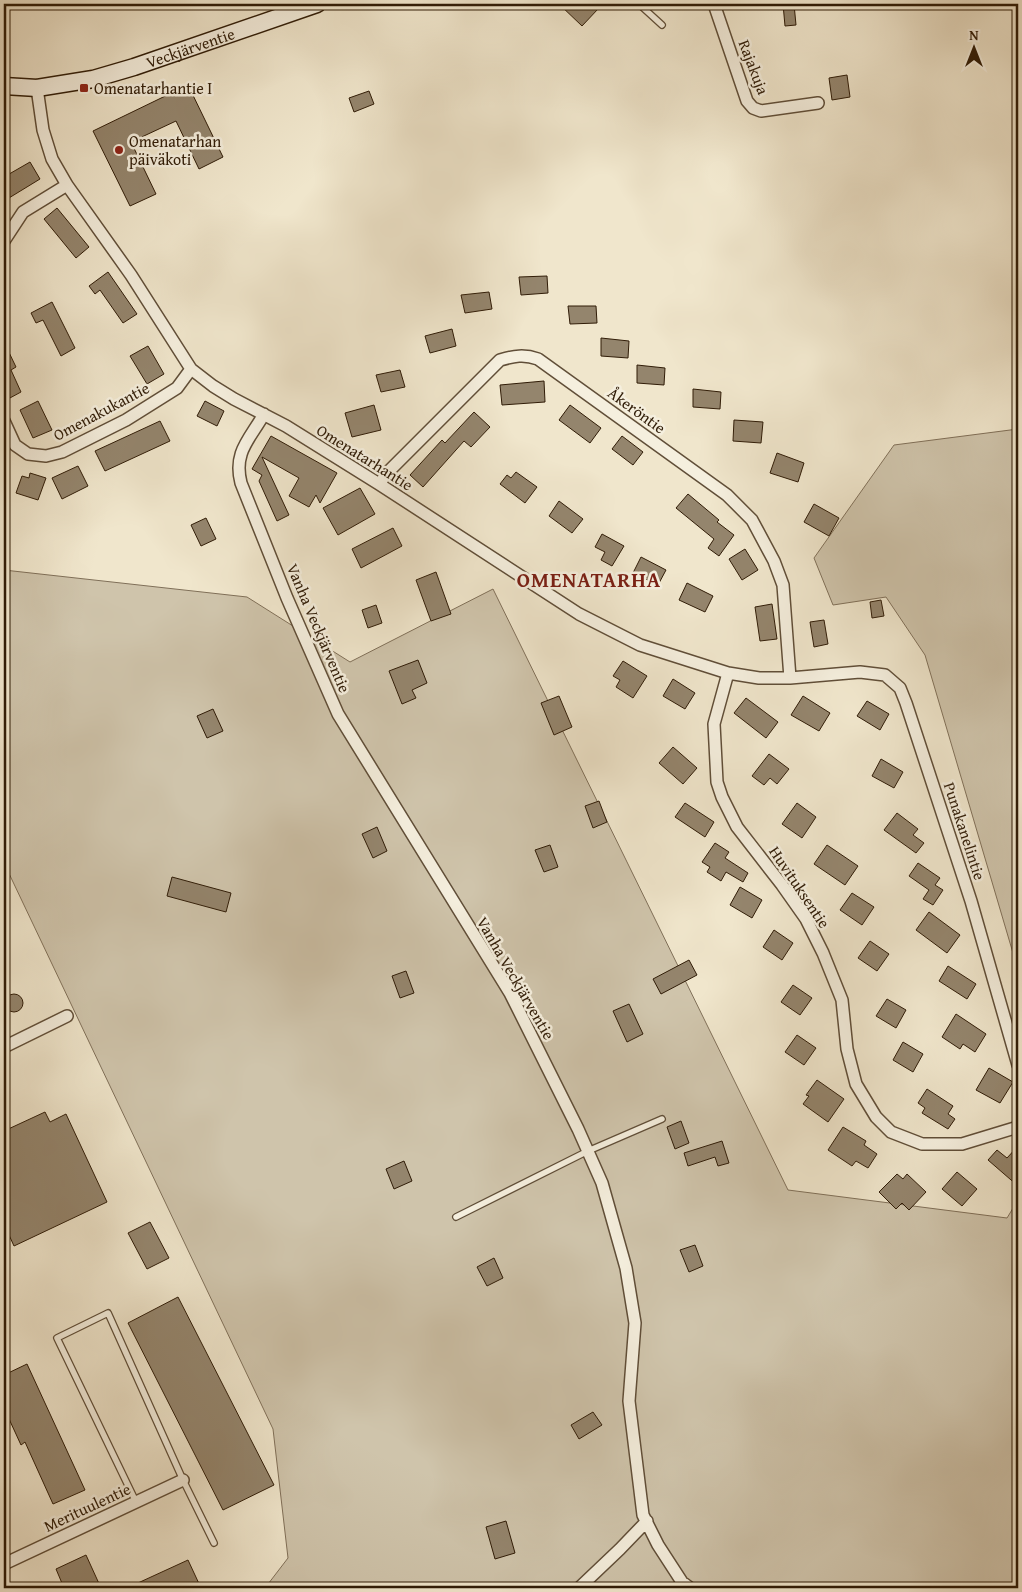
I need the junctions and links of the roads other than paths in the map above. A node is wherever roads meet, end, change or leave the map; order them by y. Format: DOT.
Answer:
graph roads {
  1 [pos="317,4"];
  2 [pos="639,4"];
  3 [pos="714,4"];
  4 [pos="662,25"];
  5 [pos="4,86"];
  6 [pos="37,88"];
  7 [pos="818,103"];
  8 [pos="67,185"];
  9 [pos="4,240"];
  10 [pos="191,369"];
  11 [pos="264,414"];
  12 [pos="4,422"];
  13 [pos="379,484"];
  14 [pos="728,673"];
  15 [pos="822,676"];
  16 [pos="790,678"];
  17 [pos="67,1016"];
  18 [pos="4,1047"];
  19 [pos="1018,1065"];
  20 [pos="662,1119"];
  21 [pos="1018,1127"];
  22 [pos="588,1151"];
  23 [pos="456,1216"];
  24 [pos="183,1480"];
  25 [pos="136,1502"];
  26 [pos="647,1521"];
  27 [pos="214,1543"];
  28 [pos="4,1564"];
  29 [pos="579,1588"];
  30 [pos="690,1588"];
  1 -- 6 [label="street, Veckjärventie"];
  2 -- 4 [label="lane"];
  3 -- 7 [label="street, Rajakuja"];
  5 -- 6 [label="street, Veckjärventie"];
  6 -- 8 [label="street, Omenatarhantie"];
  8 -- 9 [label="street"];
  8 -- 10 [label="street, Omenatarhantie"];
  10 -- 11 [label="street, Omenatarhantie"];
  10 -- 12 [label="street, Omenakukantie"];
  11 -- 13 [label="street, Omenatarhantie"];
  11 -- 22 [label="street, Vanha Veckjärventie"];
  13 -- 14 [label="street, Omenatarhantie"];
  13 -- 16 [label="street, Åkeröntie"];
  14 -- 16 [label="street, Omenatarhantie"];
  14 -- 21 [label="street, Huvituksentie"];
  15 -- 16 [label="street, Omenatarhantie"];
  15 -- 19 [label="street, Punakanelintie"];
  17 -- 18 [label="street"];
  20 -- 22 [label="lane"];
  22 -- 23 [label="lane"];
  22 -- 26 [label="street, Vanha Veckjärventie"];
  24 -- 25 [label="street, Merituulentie"];
  24 -- 25 [label="lane"];
  24 -- 27 [label="lane"];
  25 -- 28 [label="street, Merituulentie"];
  26 -- 29 [label="street"];
  26 -- 30 [label="street, Vanha Veckjärventie"];
}
